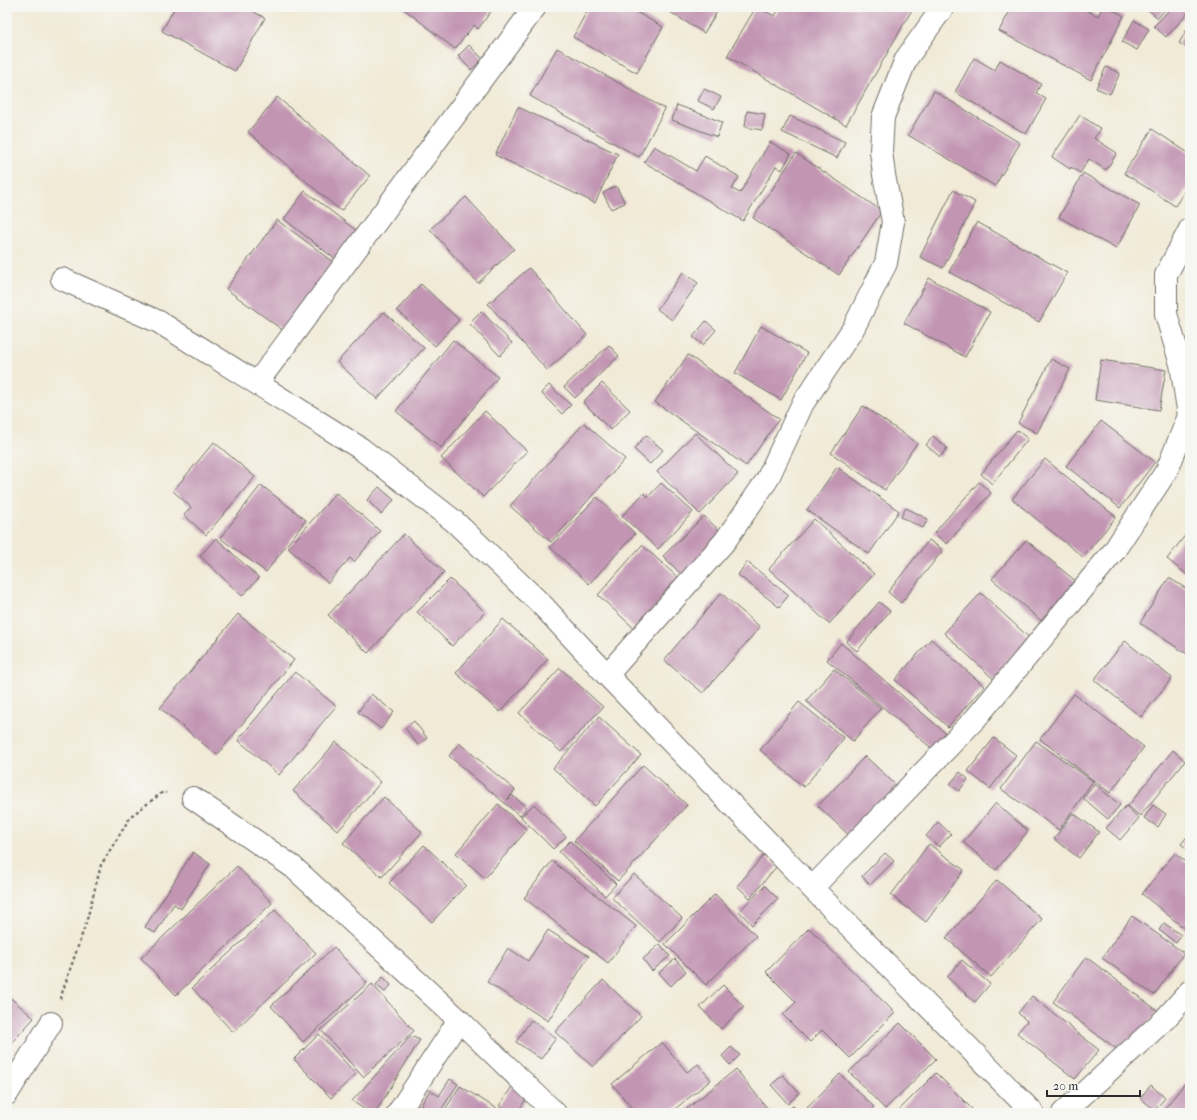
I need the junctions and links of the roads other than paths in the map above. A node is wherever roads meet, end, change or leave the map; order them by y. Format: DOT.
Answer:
graph roads {
  1 [pos="536,7"];
  2 [pos="943,7"];
  3 [pos="1190,229"];
  4 [pos="62,279"];
  5 [pos="257,383"];
  6 [pos="606,675"];
  7 [pos="192,798"];
  8 [pos="812,888"];
  9 [pos="1190,991"];
  10 [pos="459,1020"];
  11 [pos="51,1023"];
  12 [pos="7,1094"];
  13 [pos="398,1113"];
  14 [pos="555,1113"];
  15 [pos="1033,1113"];
  16 [pos="1063,1113"];
  1 -- 5 [label="street"];
  2 -- 6 [label="street"];
  3 -- 8 [label="street"];
  4 -- 5 [label="street"];
  5 -- 6 [label="street"];
  6 -- 8 [label="street"];
  7 -- 10 [label="street"];
  8 -- 15 [label="street"];
  9 -- 16 [label="street"];
  10 -- 13 [label="street"];
  10 -- 14 [label="street"];
  11 -- 12 [label="street"];
}
